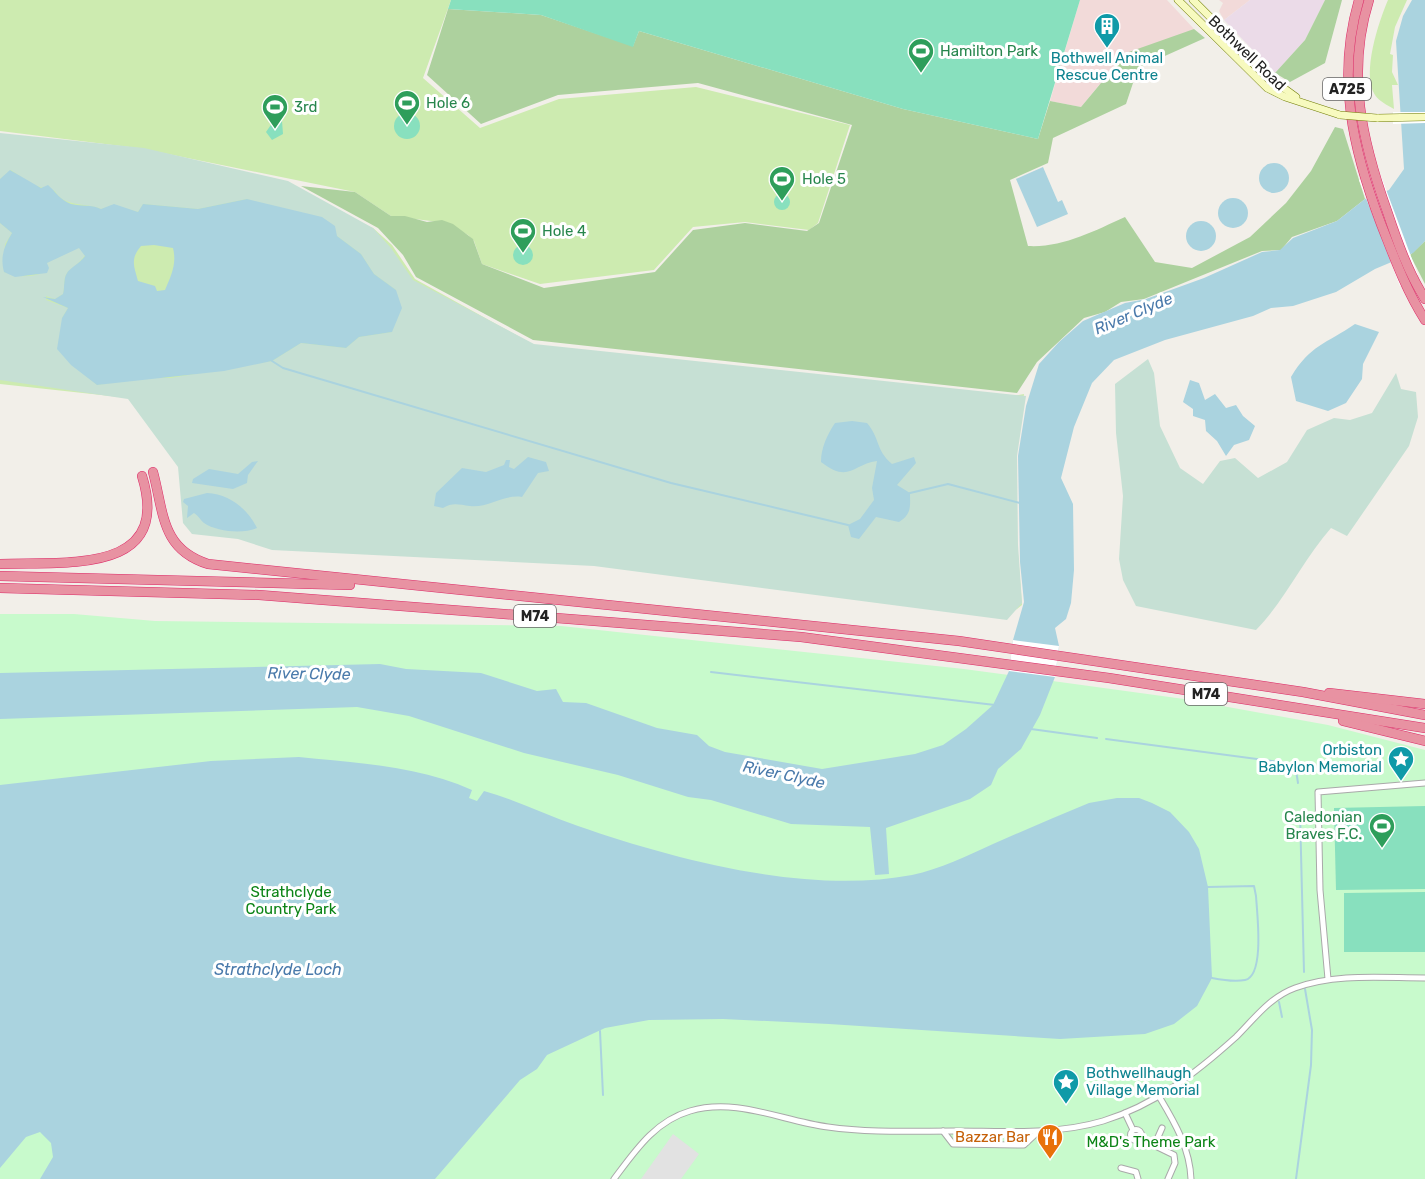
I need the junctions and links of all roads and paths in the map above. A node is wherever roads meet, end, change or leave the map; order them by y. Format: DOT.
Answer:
graph roads {
  1 [pos="1178,0"];
  2 [pos="1193,0"];
  3 [pos="1359,0"];
  4 [pos="1369,0"];
  5 [pos="1304,102"];
  6 [pos="1425,117"];
  7 [pos="1368,174"];
  8 [pos="1409,280"];
  9 [pos="1425,299"];
  10 [pos="1425,320"];
  11 [pos="153,472"];
  12 [pos="142,476"];
  13 [pos="0,564"];
  14 [pos="0,576"];
  15 [pos="416,586"];
  16 [pos="0,588"];
  17 [pos="1303,692"];
  18 [pos="1425,704"];
  19 [pos="1303,710"];
  20 [pos="1425,715"];
  21 [pos="1425,728"];
  22 [pos="1425,741"];
  23 [pos="1425,783"];
  24 [pos="1425,978"];
  25 [pos="1328,979"];
  26 [pos="1160,1098"];
  27 [pos="1125,1113"];
  28 [pos="1162,1128"];
  29 [pos="943,1131"];
  30 [pos="1038,1131"];
  31 [pos="1155,1146"];
  32 [pos="1121,1168"];
  33 [pos="616,1179"];
  34 [pos="1138,1179"];
  35 [pos="1168,1179"];
  36 [pos="1191,1179"];
  1 -- 5 [label="main road, Bothwell Road"];
  2 -- 5 [label="main road, Bothwell Road"];
  3 -- 7 [label="highway, A725"];
  4 -- 7 [label="highway, A725"];
  5 -- 6 [label="main road, Bothwell Road, bridge"];
  7 -- 8 [label="highway, A725"];
  8 -- 9 [label="highway, A725"];
  8 -- 10 [label="highway, A725"];
  11 -- 15 [label="highway"];
  12 -- 13 [label="highway"];
  14 -- 15 [label="highway, M74"];
  15 -- 17 [label="highway, M74"];
  16 -- 19 [label="highway, M74"];
  17 -- 18 [label="highway"];
  17 -- 20 [label="highway, M74"];
  19 -- 21 [label="highway, M74"];
  19 -- 22 [label="highway"];
  23 -- 25 [label="street"];
  24 -- 25 [label="street"];
  25 -- 26 [label="street"];
  26 -- 27 [label="street"];
  26 -- 36 [label="street"];
  27 -- 30 [label="street"];
  27 -- 31 [label="street"];
  28 -- 31 [label="street"];
  29 -- 30 [label="street"];
  29 -- 30 [label="street"];
  29 -- 33 [label="street"];
  31 -- 35 [label="street"];
  32 -- 34 [label="street"];
}
